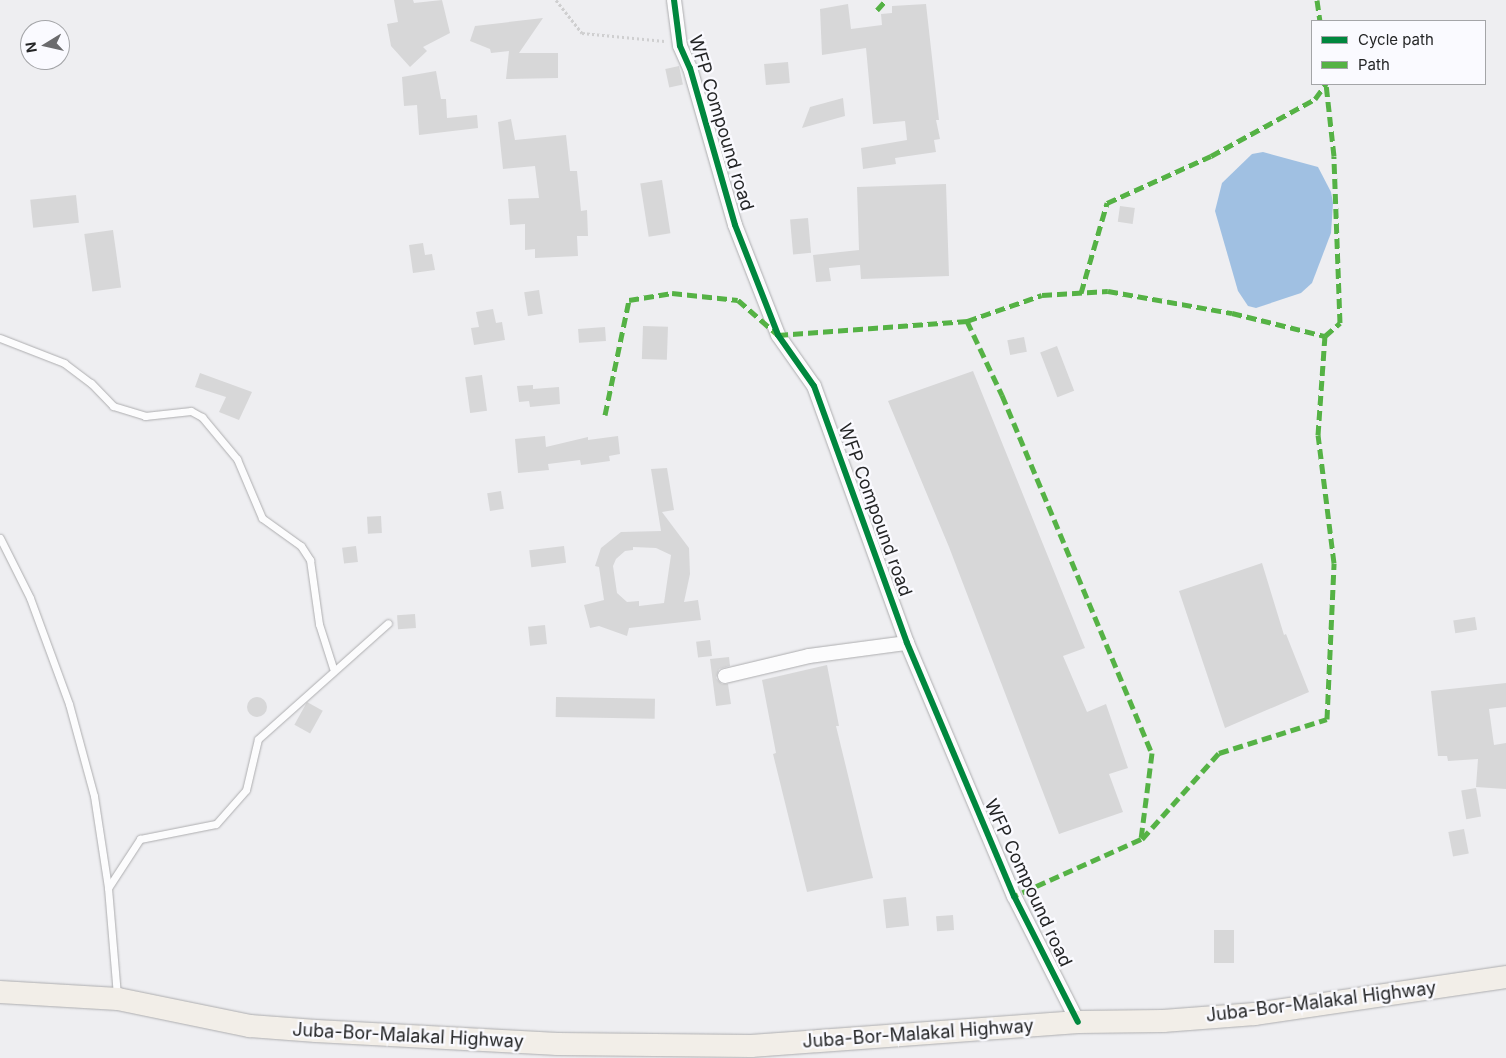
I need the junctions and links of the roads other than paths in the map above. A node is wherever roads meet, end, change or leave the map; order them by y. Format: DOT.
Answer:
graph roads {
  1 [pos="674,0"];
  2 [pos="0,338"];
  3 [pos="0,538"];
  4 [pos="388,622"];
  5 [pos="907,644"];
  6 [pos="333,668"];
  7 [pos="725,676"];
  8 [pos="108,888"];
  9 [pos="1506,977"];
  10 [pos="0,992"];
  11 [pos="118,999"];
  12 [pos="1078,1022"];
  13 [pos="752,1052"];
  1 -- 5 [label="street, WFP Compound road"];
  2 -- 6 [label="lane"];
  3 -- 8 [label="lane"];
  4 -- 6 [label="lane"];
  5 -- 7 [label="street"];
  5 -- 12 [label="street, WFP Compound road"];
  6 -- 8 [label="lane"];
  8 -- 11 [label="lane"];
  9 -- 12 [label="main road, Juba-Bor-Malakal Highway"];
  10 -- 11 [label="main road, Juba-Bor-Malakal Highway"];
  11 -- 13 [label="main road, Juba-Bor-Malakal Highway"];
  12 -- 13 [label="main road, Juba-Bor-Malakal Highway"];
}
